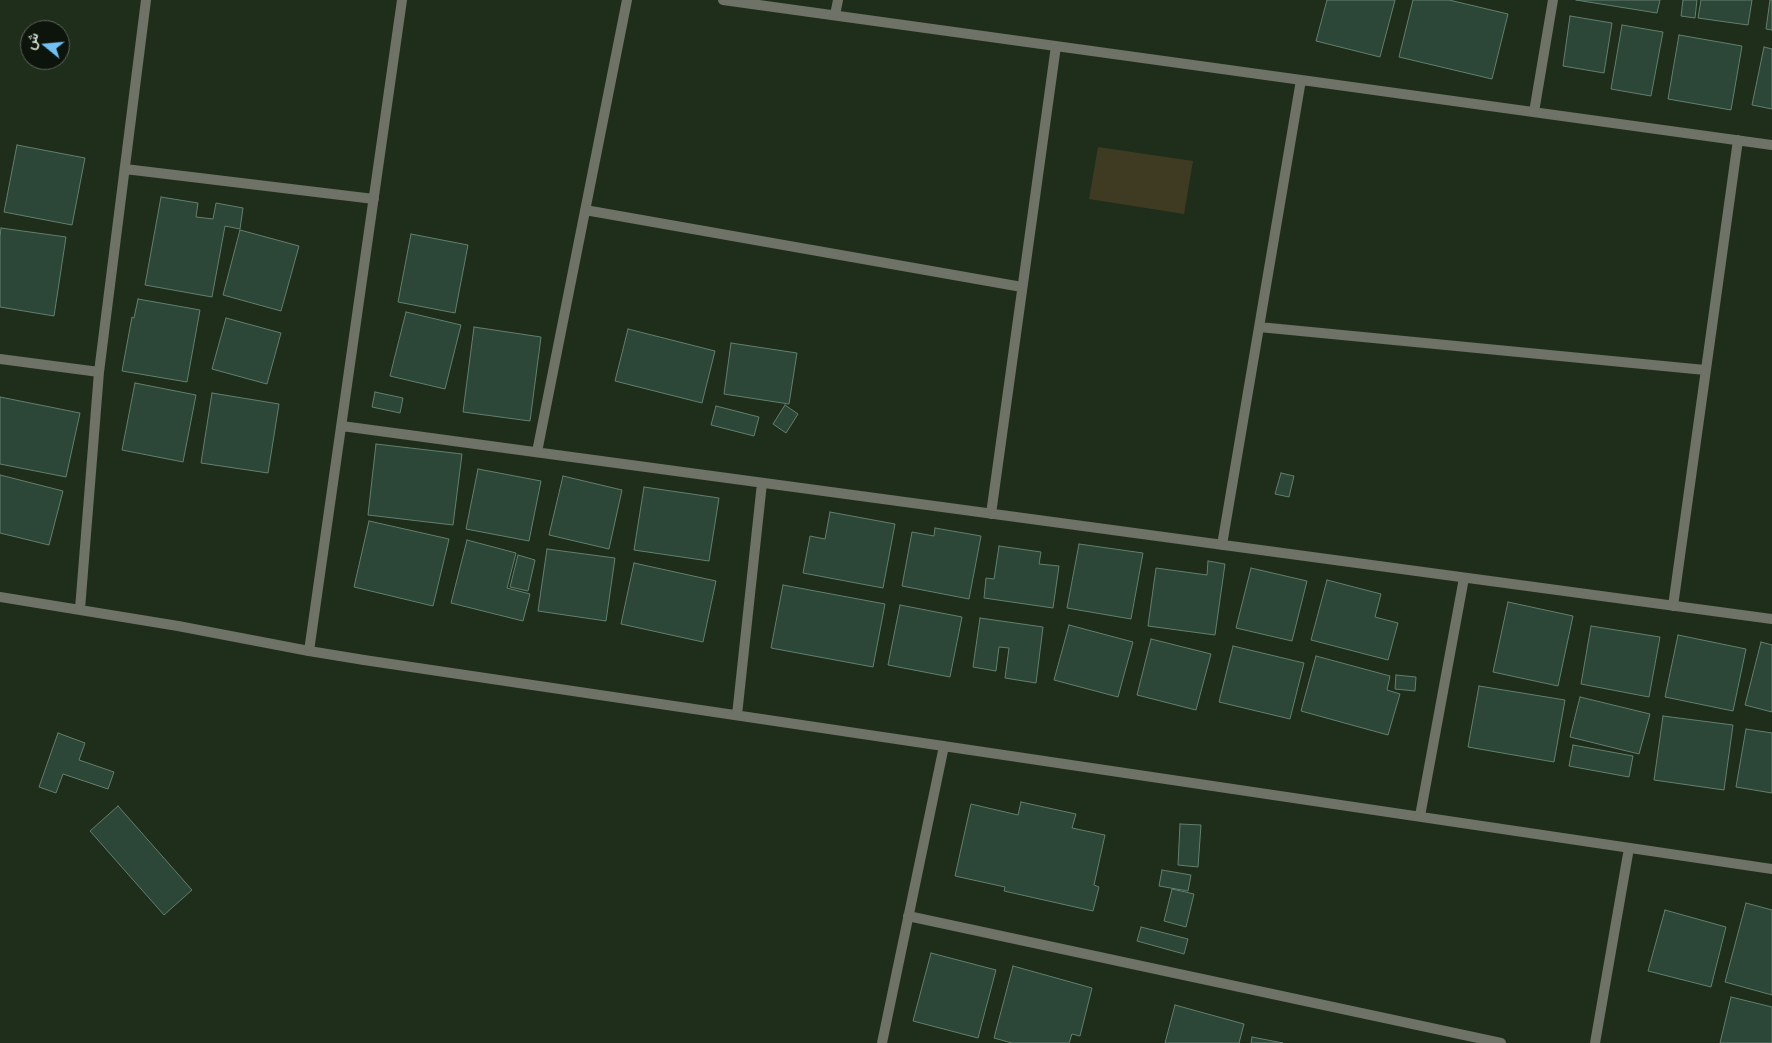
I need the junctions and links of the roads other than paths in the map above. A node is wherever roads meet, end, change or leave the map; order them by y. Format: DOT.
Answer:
graph roads {
  1 [pos="146,0"];
  2 [pos="402,0"];
  3 [pos="627,0"];
  4 [pos="723,0"];
  5 [pos="838,0"];
  6 [pos="1553,0"];
  7 [pos="835,15"];
  8 [pos="1056,46"];
  9 [pos="1301,80"];
  10 [pos="1534,112"];
  11 [pos="1738,140"];
  12 [pos="1772,144"];
  13 [pos="125,169"];
  14 [pos="374,199"];
  15 [pos="585,210"];
  16 [pos="1022,287"];
  17 [pos="1259,327"];
  18 [pos="0,359"];
  19 [pos="1705,370"];
  20 [pos="100,372"];
  21 [pos="342,426"];
  22 [pos="537,452"];
  23 [pos="762,483"];
  24 [pos="991,514"];
  25 [pos="1222,545"];
  26 [pos="1464,578"];
  27 [pos="0,597"];
  28 [pos="1673,606"];
  29 [pos="80,609"];
  30 [pos="1772,620"];
  31 [pos="309,651"];
  32 [pos="737,715"];
  33 [pos="944,746"];
  34 [pos="1420,816"];
  35 [pos="1629,848"];
  36 [pos="1772,869"];
  37 [pos="908,916"];
  38 [pos="882,1043"];
  39 [pos="1501,1043"];
  40 [pos="1595,1043"];
  1 -- 13 [label="street"];
  2 -- 14 [label="street"];
  3 -- 15 [label="street"];
  4 -- 7 [label="street"];
  5 -- 7 [label="street"];
  6 -- 10 [label="street"];
  7 -- 8 [label="street"];
  8 -- 9 [label="street"];
  8 -- 16 [label="street"];
  9 -- 10 [label="street"];
  9 -- 17 [label="street"];
  10 -- 11 [label="street"];
  11 -- 12 [label="street"];
  11 -- 19 [label="street"];
  13 -- 14 [label="street"];
  13 -- 20 [label="street"];
  14 -- 21 [label="street"];
  15 -- 16 [label="street"];
  15 -- 22 [label="street"];
  16 -- 24 [label="street"];
  17 -- 19 [label="street"];
  17 -- 25 [label="street"];
  18 -- 20 [label="street"];
  19 -- 28 [label="street"];
  20 -- 29 [label="street"];
  21 -- 22 [label="street"];
  21 -- 31 [label="street"];
  22 -- 23 [label="street"];
  23 -- 24 [label="street"];
  23 -- 32 [label="street"];
  24 -- 25 [label="street"];
  25 -- 26 [label="street"];
  26 -- 28 [label="street"];
  26 -- 34 [label="street"];
  27 -- 29 [label="street"];
  28 -- 30 [label="street"];
  29 -- 31 [label="street"];
  31 -- 32 [label="street"];
  32 -- 33 [label="street"];
  33 -- 34 [label="street"];
  33 -- 37 [label="street"];
  34 -- 35 [label="street"];
  35 -- 36 [label="street"];
  35 -- 40 [label="street"];
  37 -- 38 [label="street"];
  37 -- 39 [label="street"];
}
